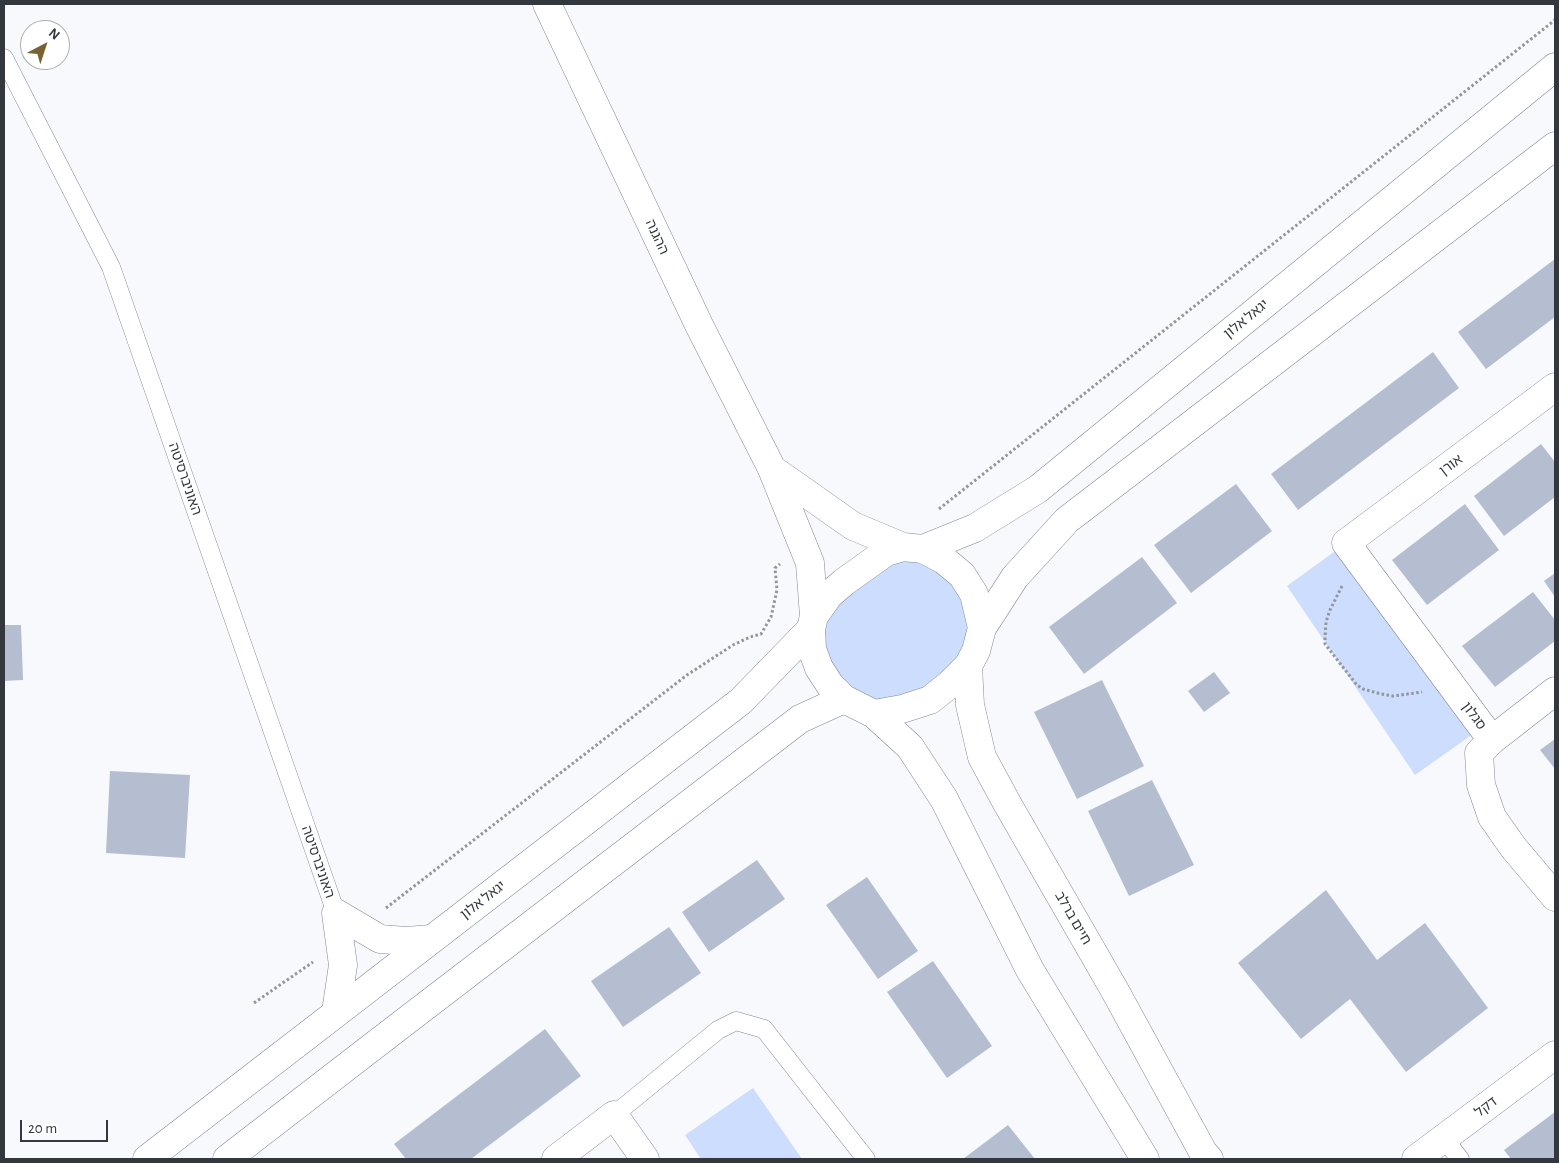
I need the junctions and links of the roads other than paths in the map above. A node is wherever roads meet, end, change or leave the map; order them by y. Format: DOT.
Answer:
graph roads {
  1 [pos="547,4"];
  2 [pos="4,58"];
  3 [pos="1555,67"];
  4 [pos="1555,146"];
  5 [pos="1555,387"];
  6 [pos="772,469"];
  7 [pos="913,548"];
  8 [pos="1353,552"];
  9 [pos="812,623"];
  10 [pos="982,628"];
  11 [pos="968,666"];
  12 [pos="1555,691"];
  13 [pos="844,699"];
  14 [pos="874,714"];
  15 [pos="1492,740"];
  16 [pos="1555,898"];
  17 [pos="336,914"];
  18 [pos="432,939"];
  19 [pos="336,1012"];
  20 [pos="1555,1055"];
  21 [pos="614,1115"];
  22 [pos="1452,1149"];
  23 [pos="147,1159"];
  24 [pos="228,1159"];
  25 [pos="556,1159"];
  26 [pos="645,1159"];
  27 [pos="866,1159"];
  28 [pos="1145,1159"];
  29 [pos="1209,1159"];
  30 [pos="1416,1159"];
  1 -- 6 [label="street, ההגנה"];
  2 -- 17 [label="lane, האוניברסיטה"];
  3 -- 7 [label="street, יגאל אלון"];
  4 -- 10 [label="street"];
  5 -- 8 [label="street, אורן"];
  6 -- 7 [label="street, ההגנה"];
  6 -- 9 [label="street, ההגנה"];
  7 -- 9 [label="street"];
  7 -- 10 [label="street"];
  8 -- 15 [label="street, סגלון"];
  9 -- 13 [label="street"];
  9 -- 18 [label="street, יגאל אלון"];
  10 -- 11 [label="street"];
  11 -- 14 [label="street"];
  11 -- 29 [label="street, חיים ברלב"];
  12 -- 15 [label="street"];
  13 -- 14 [label="street"];
  13 -- 24 [label="street"];
  14 -- 28 [label="street"];
  15 -- 16 [label="street, סגלון"];
  17 -- 18 [label="street, האוניברסיטה"];
  17 -- 19 [label="street, האוניברסיטה"];
  18 -- 19 [label="street, יגאל אלון"];
  19 -- 23 [label="street, יגאל אלון"];
  20 -- 22 [label="street, דקל"];
  21 -- 25 [label="street"];
  21 -- 26 [label="street"];
  21 -- 27 [label="lane"];
  22 -- 30 [label="street, דקל"];
}
